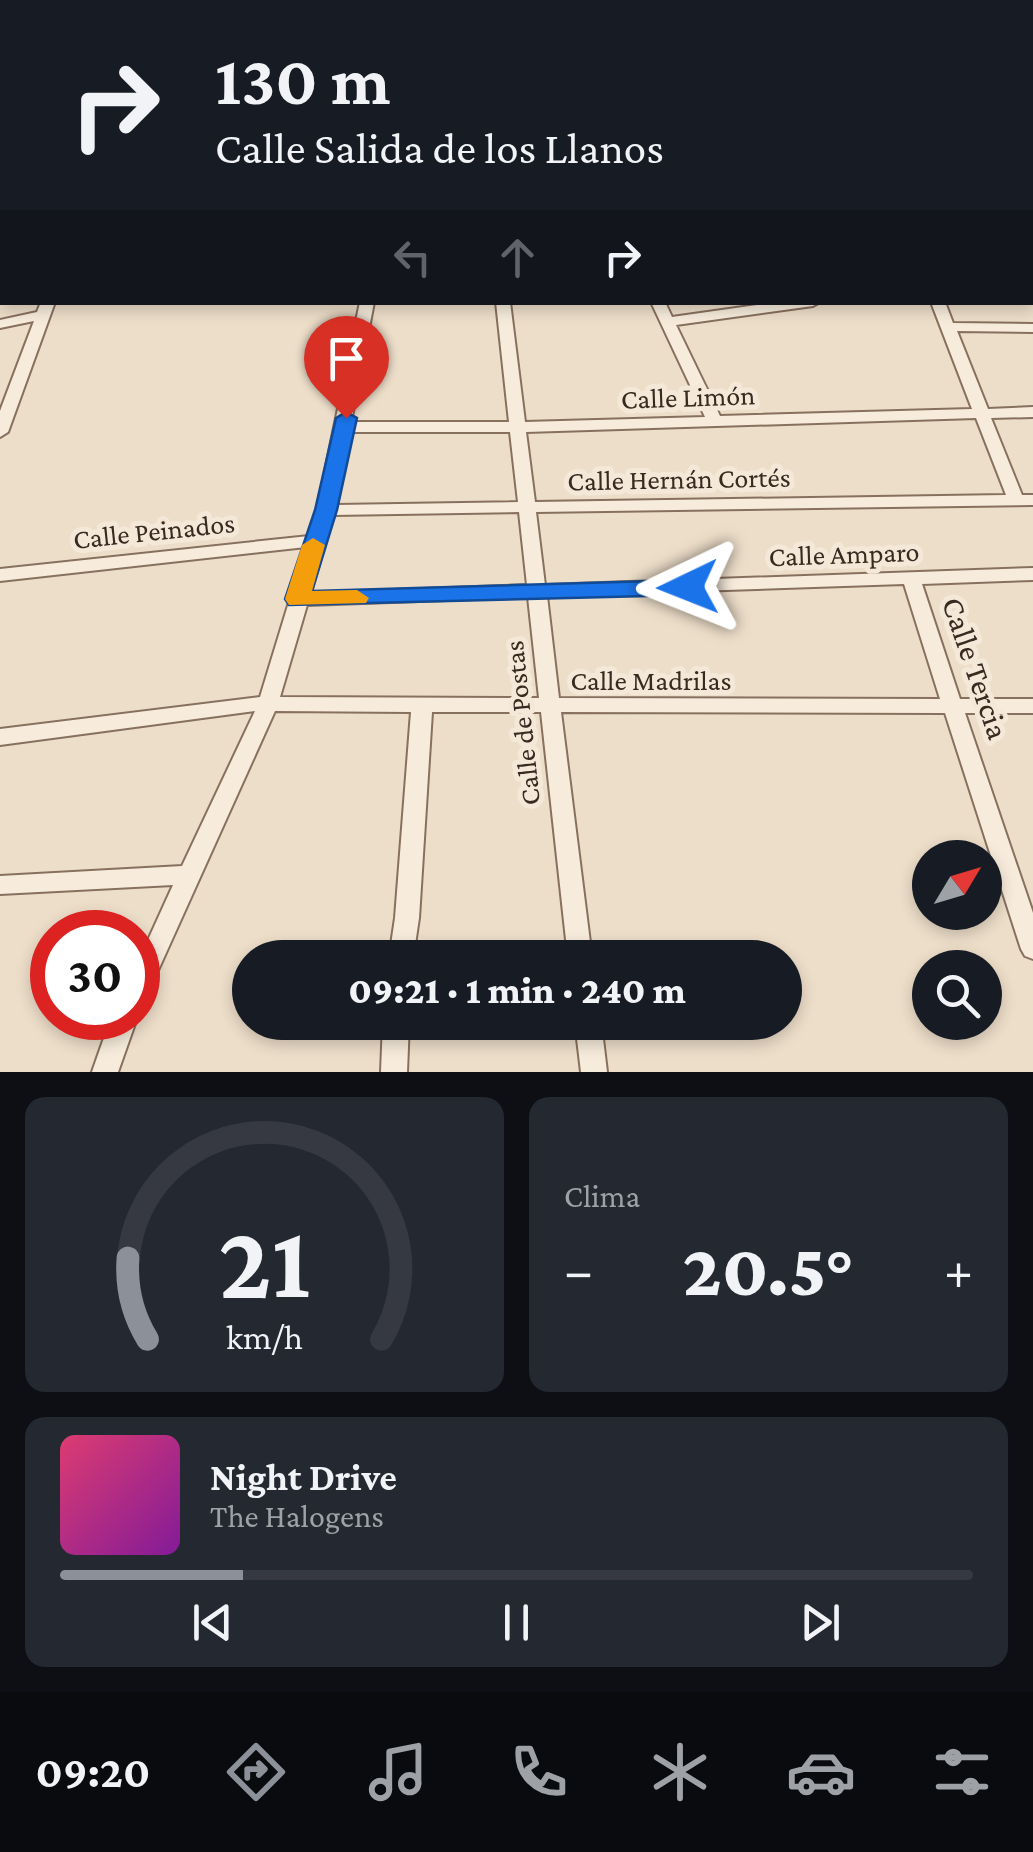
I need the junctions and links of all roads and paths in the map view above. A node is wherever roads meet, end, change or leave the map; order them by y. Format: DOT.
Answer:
graph roads {
  1 [pos="367,305"];
  2 [pos="503,305"];
  3 [pos="660,305"];
  4 [pos="790,305"];
  5 [pos="939,305"];
  6 [pos="46,308"];
  7 [pos="668,322"];
  8 [pos="0,324"];
  9 [pos="947,327"];
  10 [pos="1033,328"];
  11 [pos="1033,412"];
  12 [pos="981,414"];
  13 [pos="715,422"];
  14 [pos="345,426"];
  15 [pos="520,427"];
  16 [pos="0,432"];
  17 [pos="1024,500"];
  18 [pos="326,510"];
  19 [pos="529,510"];
  20 [pos="315,541"];
  21 [pos="1033,574"];
  22 [pos="0,575"];
  23 [pos="911,579"];
  24 [pos="538,593"];
  25 [pos="298,599"];
  26 [pos="268,704"];
  27 [pos="422,706"];
  28 [pos="1033,706"];
  29 [pos="550,707"];
  30 [pos="955,707"];
  31 [pos="0,737"];
  32 [pos="186,875"];
  33 [pos="0,885"];
  34 [pos="160,936"];
  35 [pos="404,940"];
  36 [pos="578,940"];
  37 [pos="1033,949"];
  38 [pos="117,1040"];
  39 [pos="395,1040"];
  40 [pos="590,1040"];
  41 [pos="106,1072"];
  42 [pos="394,1072"];
  43 [pos="594,1072"];
  1 -- 14 [label="street"];
  2 -- 15 [label="street, Calle de Postas"];
  3 -- 7 [label="street"];
  4 -- 7 [label="street"];
  5 -- 9 [label="street"];
  6 -- 8 [label="street"];
  6 -- 16 [label="street"];
  7 -- 13 [label="street"];
  9 -- 10 [label="street"];
  9 -- 12 [label="street"];
  11 -- 12 [label="street, Calle Limón"];
  12 -- 13 [label="street, Calle Limón"];
  12 -- 17 [label="street"];
  13 -- 15 [label="street, Calle Limón"];
  14 -- 15 [label="street, Calle Limón"];
  14 -- 18 [label="street"];
  15 -- 19 [label="street, Calle de Postas"];
  17 -- 19 [label="street, Calle Hernán Cortés"];
  18 -- 19 [label="street, Calle Hernán Cortés"];
  18 -- 20 [label="street"];
  19 -- 24 [label="street, Calle de Postas"];
  20 -- 22 [label="street, Calle Peinados"];
  20 -- 25 [label="street"];
  21 -- 23 [label="street, Calle Amparo"];
  23 -- 24 [label="street, Calle Amparo"];
  23 -- 30 [label="street, Calle Tercia"];
  24 -- 25 [label="street, Calle Amparo"];
  24 -- 29 [label="street, Calle de Postas"];
  25 -- 26 [label="street"];
  26 -- 27 [label="street, Calle Madrilas"];
  26 -- 31 [label="street, Calle Madrilas"];
  26 -- 32 [label="street"];
  27 -- 29 [label="street, Calle Madrilas"];
  27 -- 35 [label="street"];
  28 -- 30 [label="street, Calle Madrilas"];
  29 -- 30 [label="street, Calle Madrilas"];
  29 -- 36 [label="street, Calle de Postas"];
  30 -- 37 [label="street, Calle Tercia"];
  32 -- 33 [label="street"];
  32 -- 34 [label="street"];
  38 -- 41 [label="street"];
  39 -- 42 [label="street"];
  40 -- 43 [label="street"];
}
